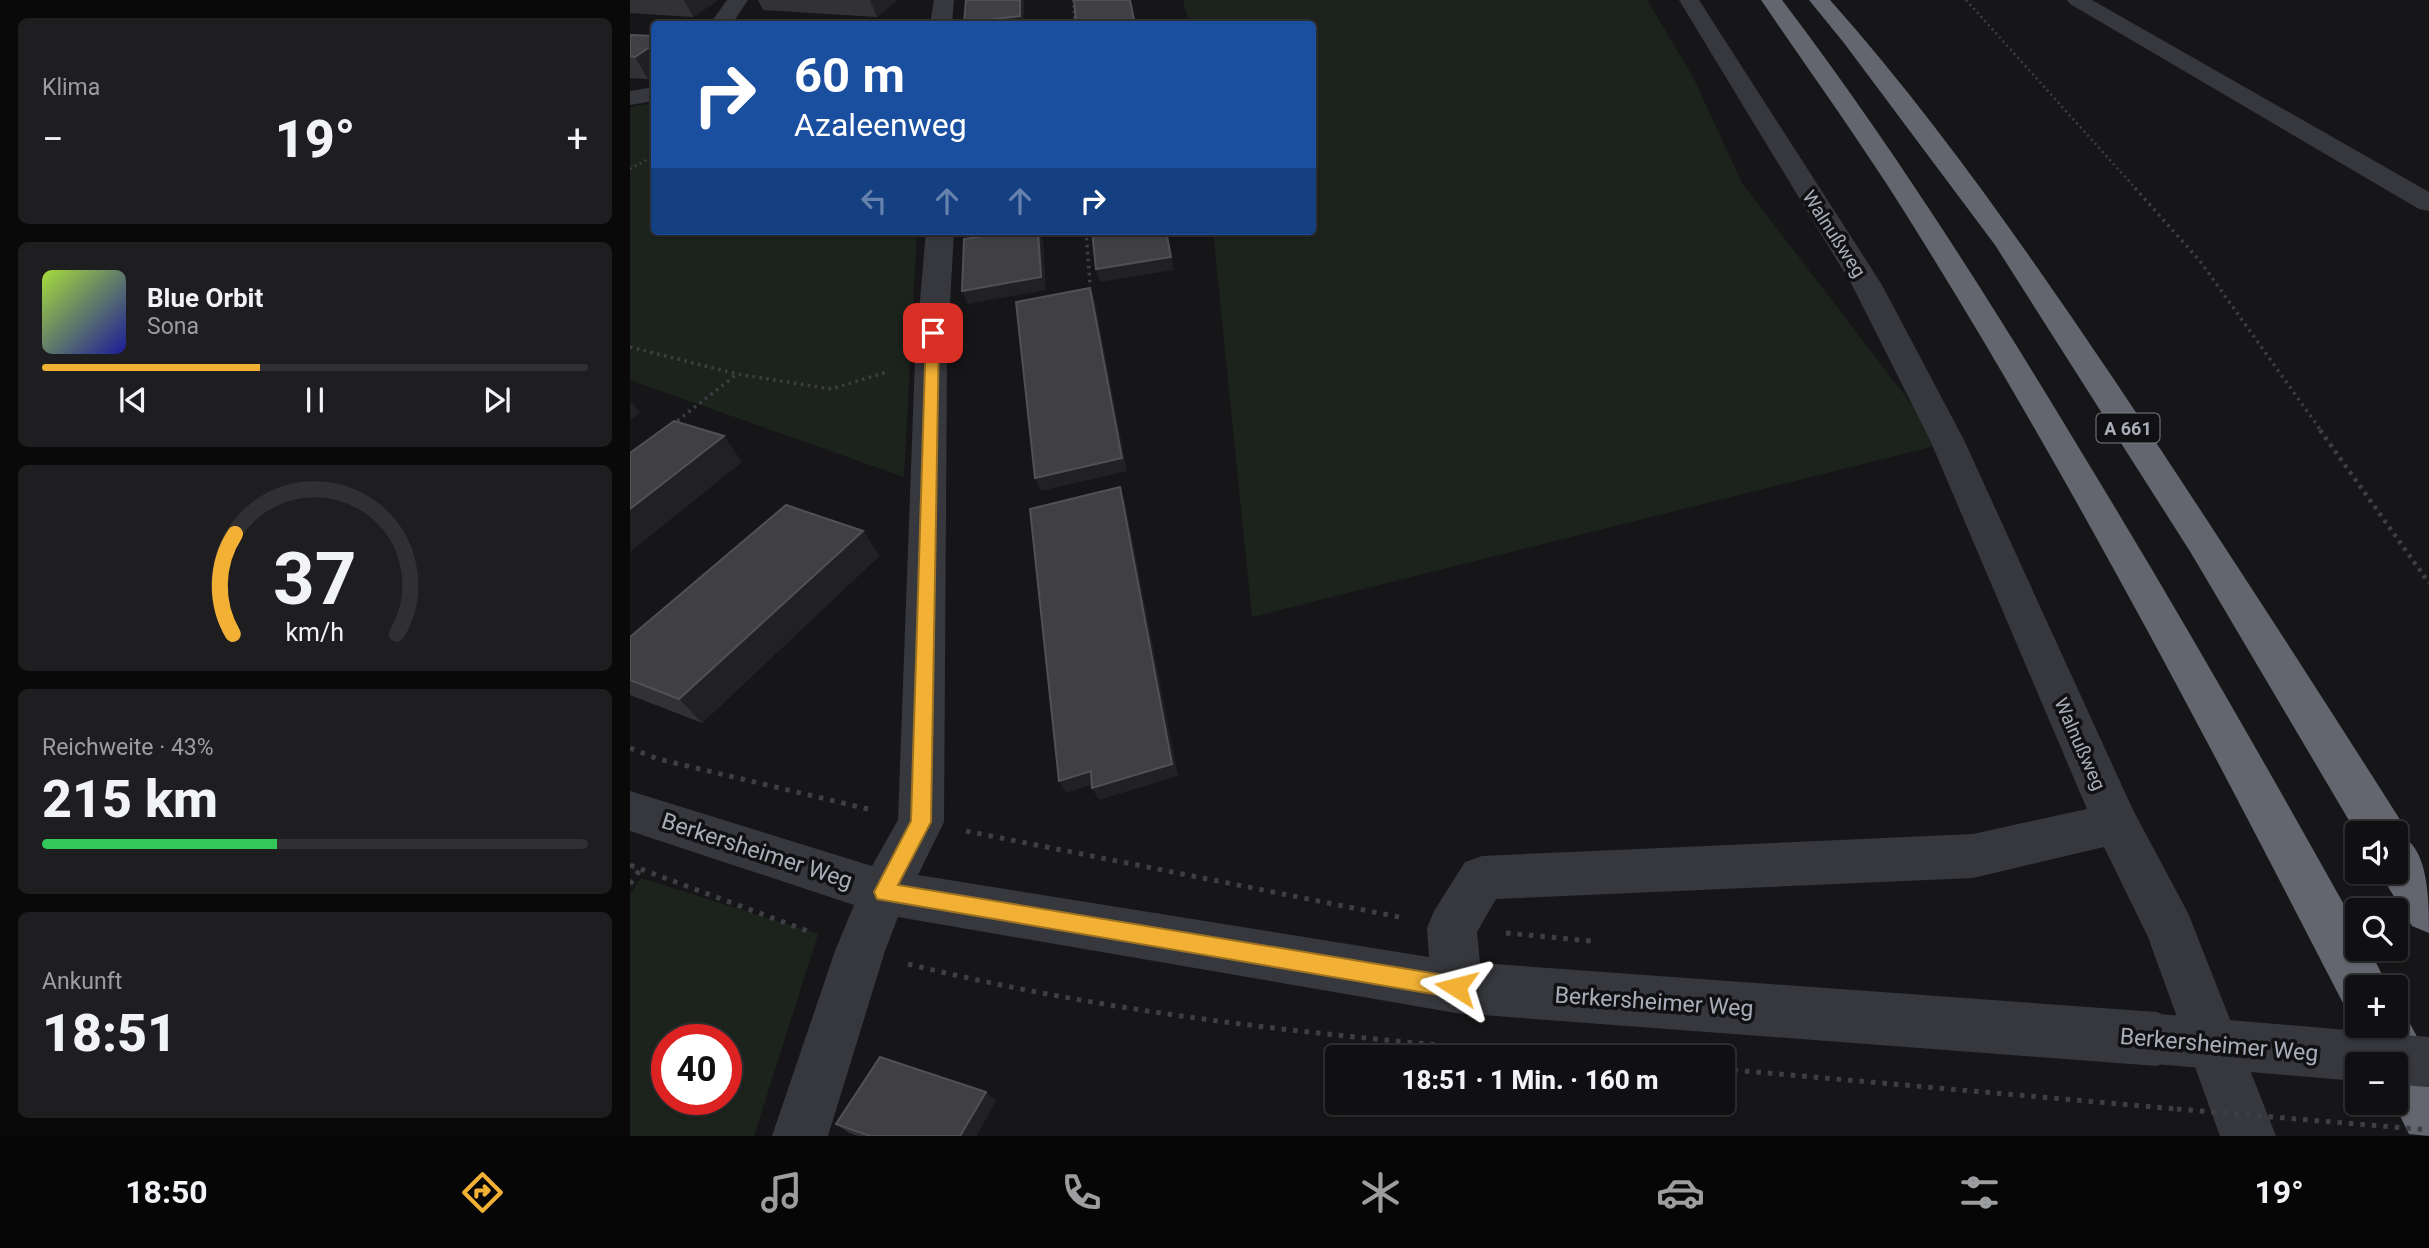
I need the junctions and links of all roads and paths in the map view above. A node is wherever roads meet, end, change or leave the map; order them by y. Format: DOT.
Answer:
graph roads {
  1 [pos="738,0"];
  2 [pos="944,0"];
  3 [pos="1073,0"];
  4 [pos="1689,0"];
  5 [pos="1771,0"];
  6 [pos="1819,0"];
  7 [pos="1966,0"];
  8 [pos="2078,0"];
  9 [pos="723,21"];
  10 [pos="941,21"];
  11 [pos="1074,21"];
  12 [pos="651,94"];
  13 [pos="630,98"];
  14 [pos="651,158"];
  15 [pos="630,169"];
  16 [pos="2429,202"];
  17 [pos="940,235"];
  18 [pos="1086,235"];
  19 [pos="1090,284"];
  20 [pos="630,347"];
  21 [pos="931,359"];
  22 [pos="737,374"];
  23 [pos="662,432"];
  24 [pos="2429,583"];
  25 [pos="630,748"];
  26 [pos="630,811"];
  27 [pos="2375,821"];
  28 [pos="921,822"];
  29 [pos="2116,822"];
  30 [pos="630,865"];
  31 [pos="2408,876"];
  32 [pos="884,892"];
  33 [pos="2429,910"];
  34 [pos="1452,928"];
  35 [pos="1601,942"];
  36 [pos="860,951"];
  37 [pos="2355,975"];
  38 [pos="1456,987"];
  39 [pos="2388,1038"];
  40 [pos="1448,1045"];
  41 [pos="2429,1062"];
  42 [pos="1735,1070"];
  43 [pos="2429,1114"];
  44 [pos="2429,1130"];
  45 [pos="2248,1135"];
  46 [pos="800,1136"];
  1 -- 9 [label="street"];
  2 -- 10 [label="street"];
  3 -- 11 [label="path"];
  4 -- 29 [label="street, Walnußweg"];
  5 -- 37 [label="highway"];
  6 -- 27 [label="highway, A 661"];
  7 -- 24 [label="path"];
  8 -- 16 [label="street"];
  12 -- 13 [label="street"];
  14 -- 15 [label="path"];
  17 -- 21 [label="street"];
  18 -- 19 [label="path"];
  20 -- 22 [label="path"];
  21 -- 22 [label="path"];
  21 -- 28 [label="street"];
  22 -- 23 [label="path"];
  25 -- 28 [label="path"];
  26 -- 32 [label="street, Berkersheimer Weg"];
  28 -- 32 [label="street"];
  28 -- 34 [label="path"];
  29 -- 34 [label="street"];
  29 -- 45 [label="street, Walnußweg"];
  30 -- 36 [label="path"];
  31 -- 33 [label="highway"];
  32 -- 36 [label="street"];
  32 -- 38 [label="street, Berkersheimer Weg"];
  34 -- 35 [label="path"];
  34 -- 38 [label="street"];
  36 -- 40 [label="path"];
  36 -- 46 [label="street"];
  38 -- 41 [label="street, Berkersheimer Weg, bridge"];
  39 -- 43 [label="highway"];
  42 -- 44 [label="path, bridge"];
}
